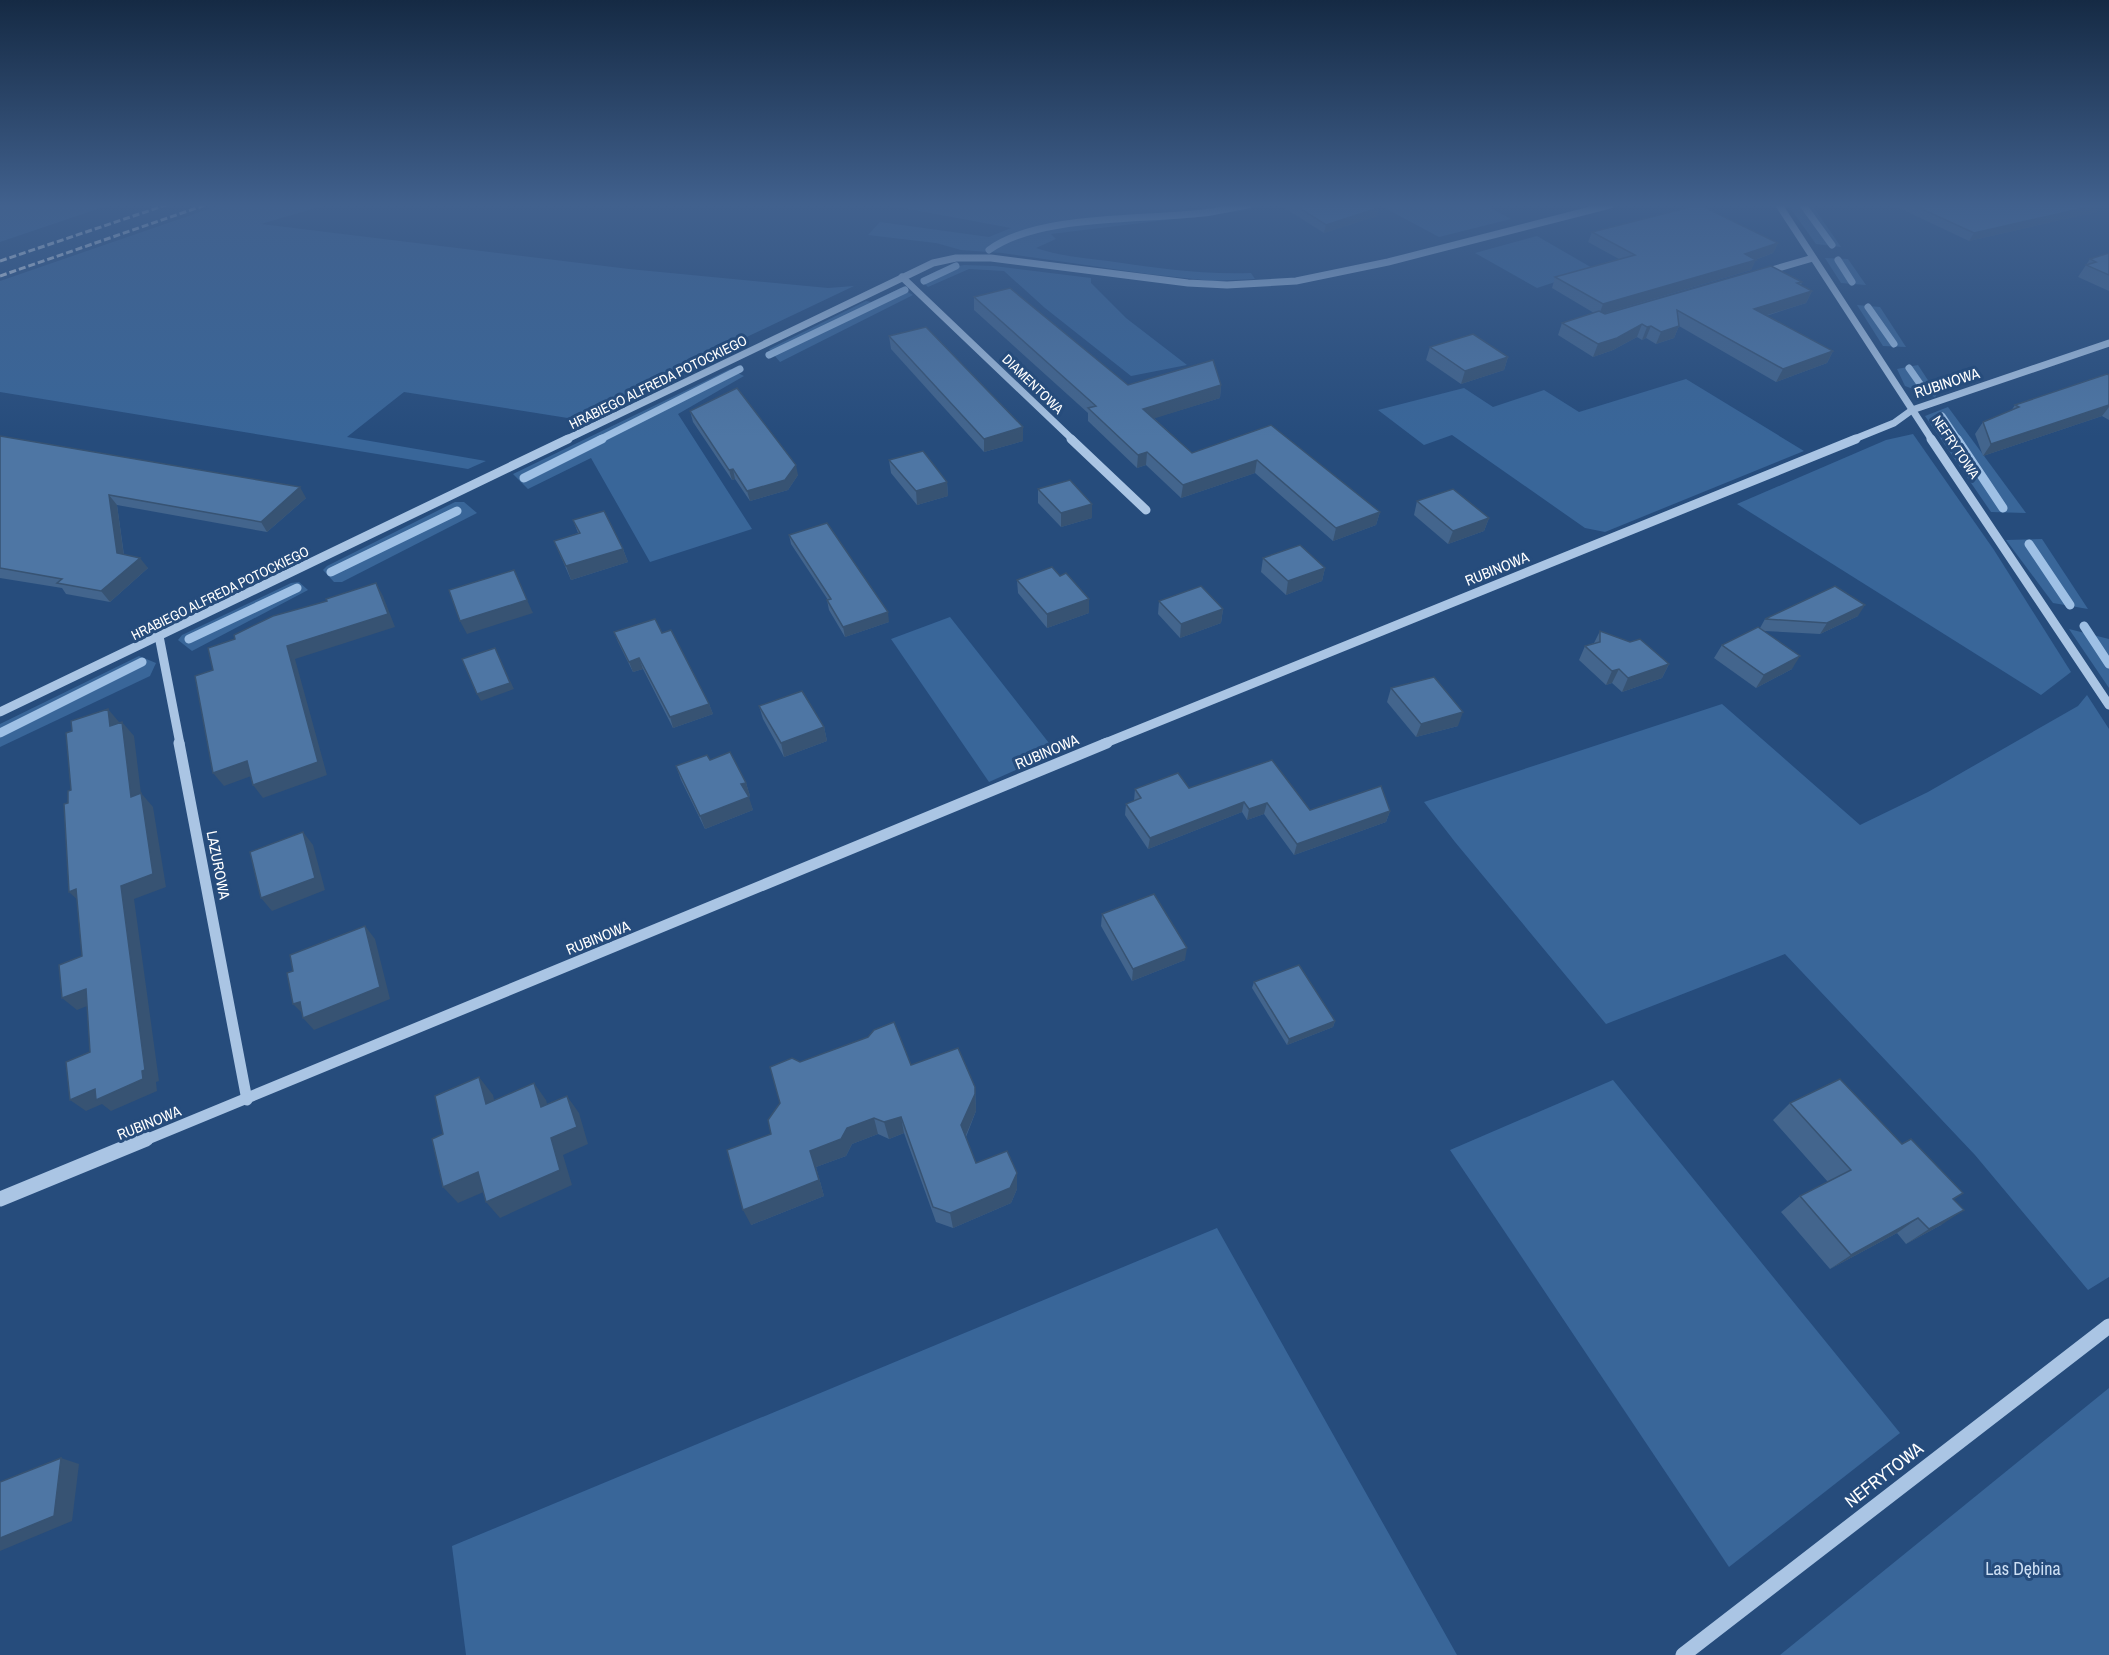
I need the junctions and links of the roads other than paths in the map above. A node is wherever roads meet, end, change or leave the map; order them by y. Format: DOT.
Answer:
graph roads {
  1 [pos="891,282"];
  2 [pos="907,282"];
  3 [pos="1182,282"];
  4 [pos="1275,282"];
  5 [pos="1829,282"];
  6 [pos="2109,343"];
  7 [pos="1912,410"];
  8 [pos="1146,510"];
  9 [pos="159,636"];
  10 [pos="2109,705"];
  11 [pos="0,712"];
  12 [pos="247,1100"];
  13 [pos="0,1199"];
  14 [pos="2109,1326"];
  15 [pos="1683,1655"];
  1 -- 9 [label="street, HRABIEGO ALFREDA POTOCKIEGO"];
  2 -- 8 [label="street, DIAMENTOWA"];
  3 -- 4 [label="street, HRABIEGO ALFREDA POTOCKIEGO"];
  5 -- 7 [label="street, NEFRYTOWA"];
  6 -- 7 [label="street, RUBINOWA"];
  7 -- 10 [label="street, NEFRYTOWA"];
  7 -- 12 [label="street, RUBINOWA"];
  9 -- 11 [label="street, HRABIEGO ALFREDA POTOCKIEGO"];
  9 -- 12 [label="street, LAZUROWA"];
  12 -- 13 [label="street, RUBINOWA"];
  14 -- 15 [label="street, NEFRYTOWA"];
}
